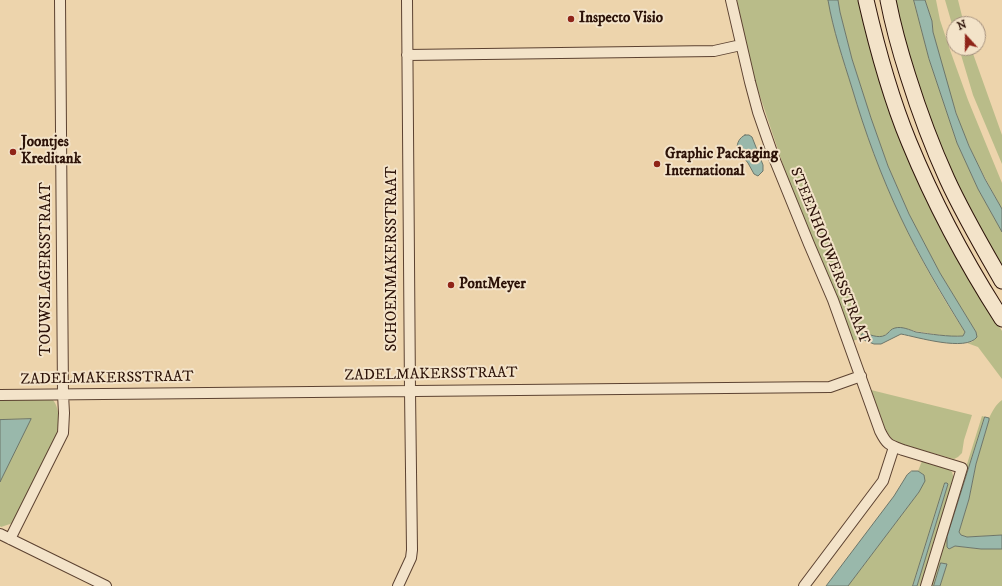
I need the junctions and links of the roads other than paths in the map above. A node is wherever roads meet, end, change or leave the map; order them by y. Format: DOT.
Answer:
graph roads {
  1 [pos="60,0"];
  2 [pos="407,0"];
  3 [pos="731,0"];
  4 [pos="866,0"];
  5 [pos="888,0"];
  6 [pos="741,45"];
  7 [pos="407,55"];
  8 [pos="1002,281"];
  9 [pos="1002,319"];
  10 [pos="861,376"];
  11 [pos="410,391"];
  12 [pos="63,394"];
  13 [pos="0,395"];
  14 [pos="894,447"];
  15 [pos="0,534"];
  16 [pos="10,539"];
  17 [pos="106,586"];
  18 [pos="398,586"];
  19 [pos="804,586"];
  20 [pos="926,586"];
  1 -- 12 [label="street, TOUWSLAGERSSTRAAT"];
  2 -- 7 [label="street, SCHOENMAKERSSTRAAT"];
  3 -- 6 [label="street, STEENHOUWERSSTRAAT"];
  4 -- 9 [label="main road"];
  5 -- 8 [label="main road"];
  6 -- 7 [label="street"];
  6 -- 10 [label="street, STEENHOUWERSSTRAAT"];
  7 -- 11 [label="street, SCHOENMAKERSSTRAAT"];
  10 -- 11 [label="street, ZADELMAKERSSTRAAT"];
  10 -- 14 [label="street, STEENHOUWERSSTRAAT"];
  11 -- 12 [label="street, ZADELMAKERSSTRAAT"];
  11 -- 18 [label="street, SCHOENMAKERSSTRAAT"];
  12 -- 13 [label="street, ZADELMAKERSSTRAAT"];
  12 -- 16 [label="street, TOUWSLAGERSSTRAAT"];
  14 -- 19 [label="street"];
  14 -- 20 [label="street"];
  15 -- 16 [label="street"];
  16 -- 17 [label="street"];
}
